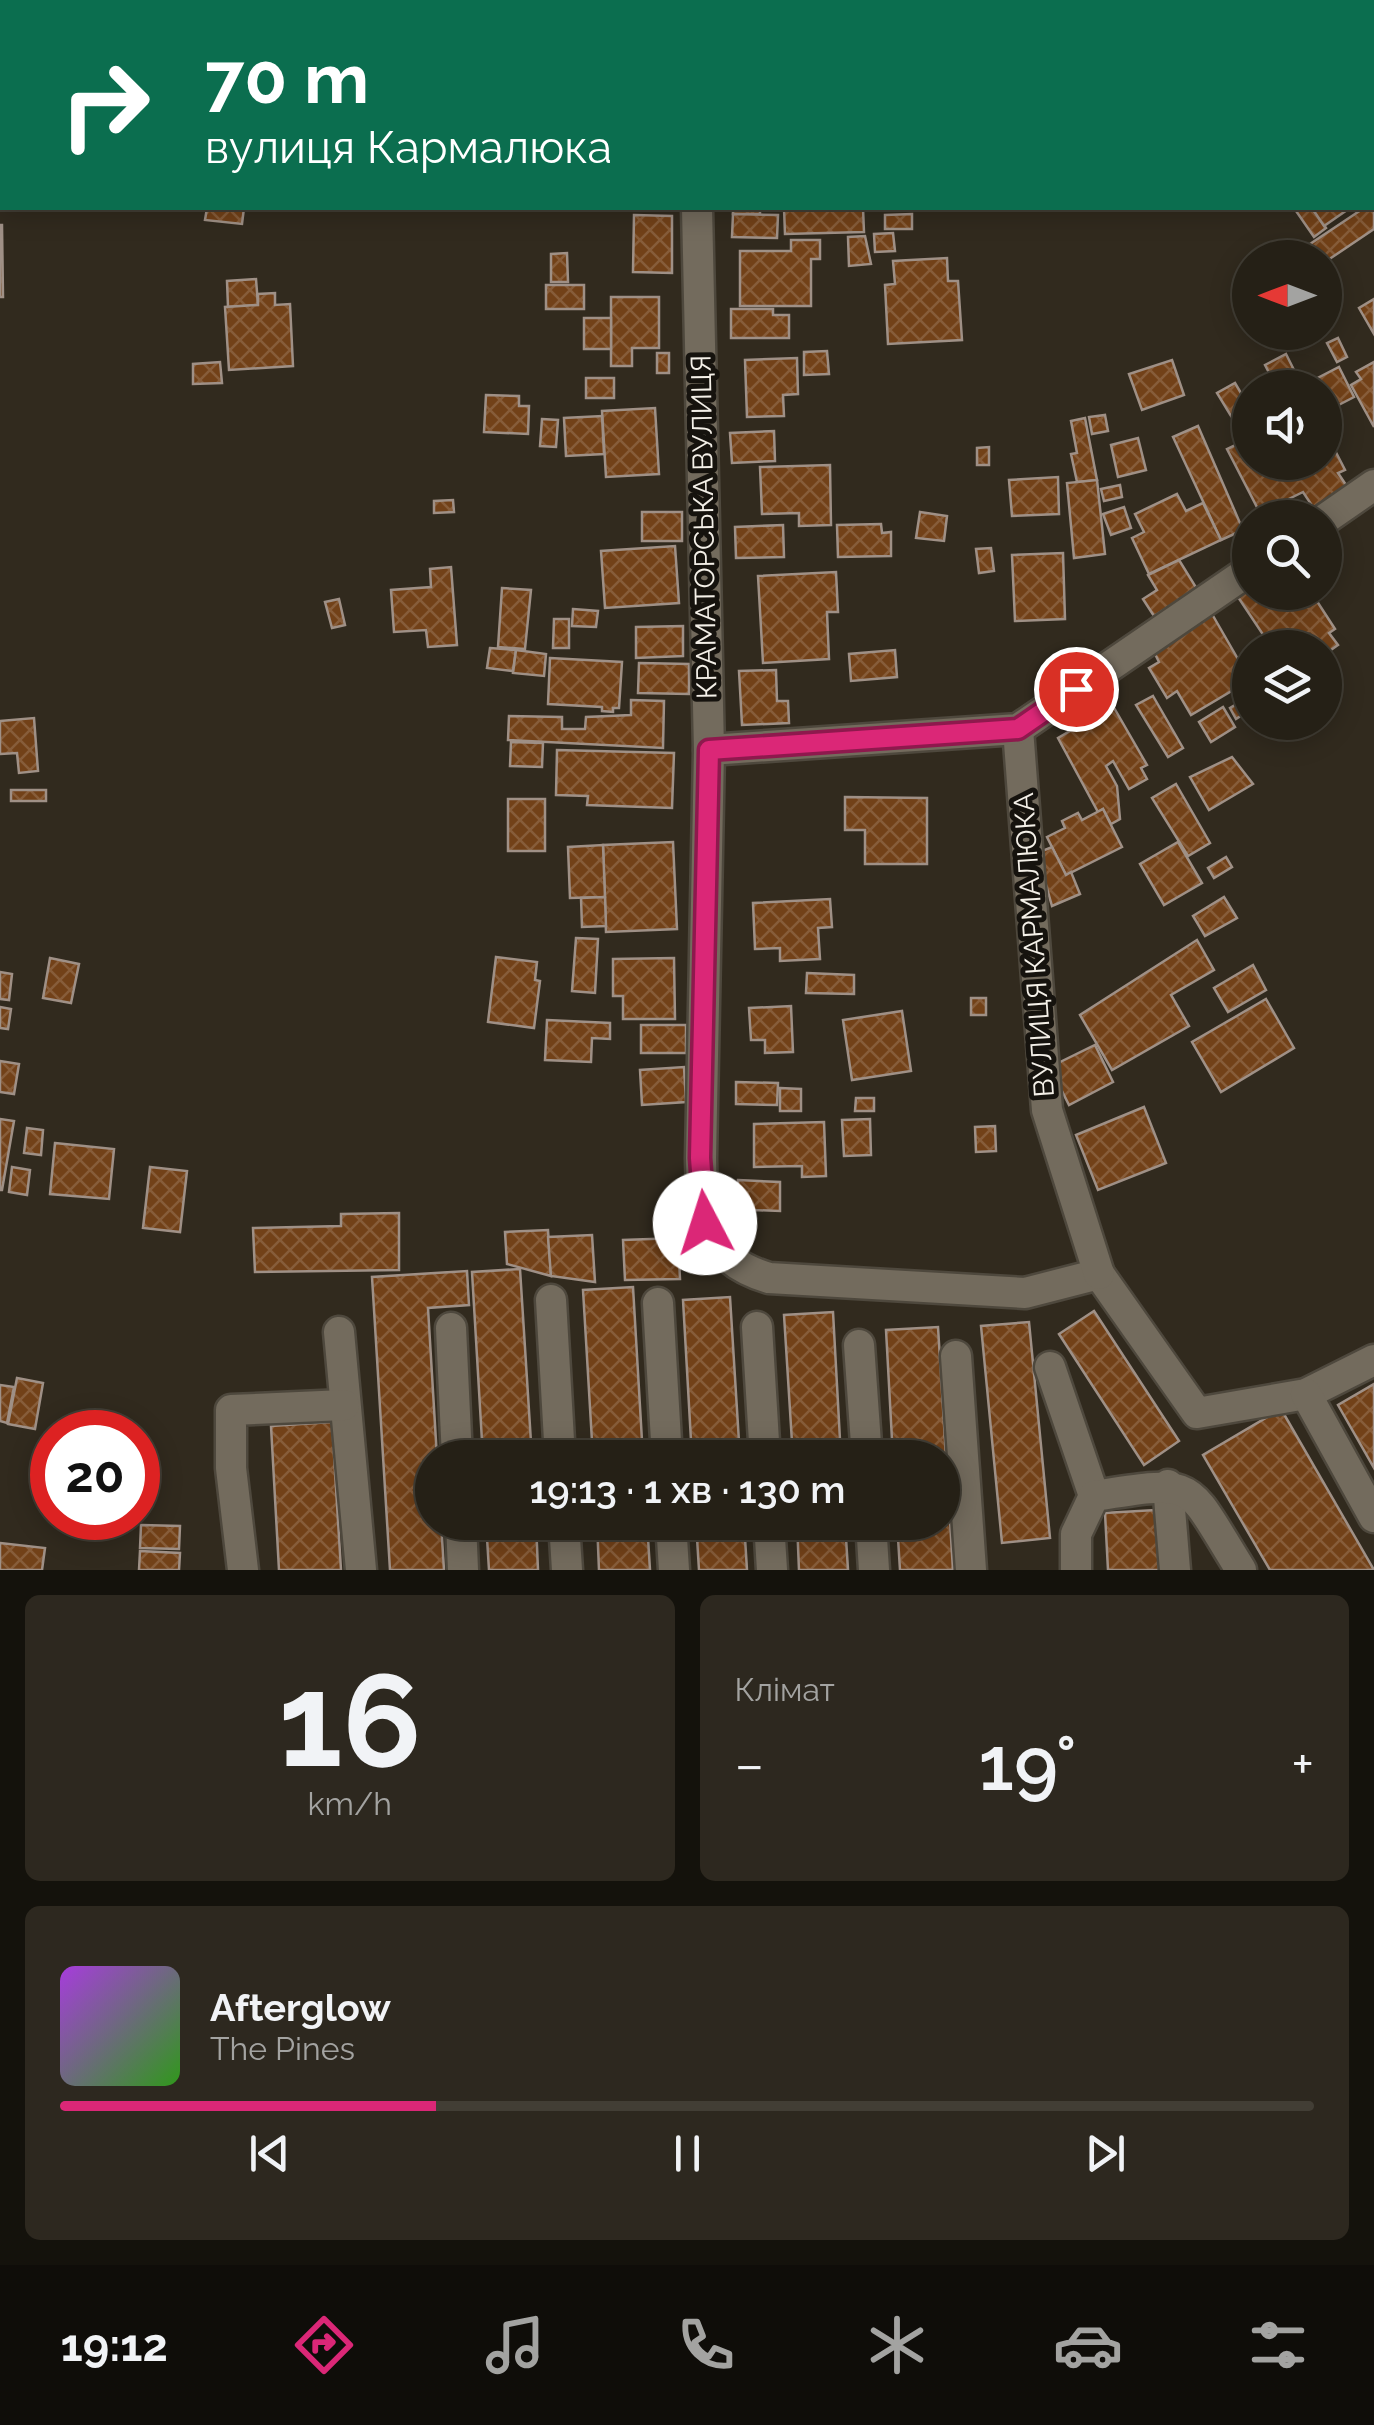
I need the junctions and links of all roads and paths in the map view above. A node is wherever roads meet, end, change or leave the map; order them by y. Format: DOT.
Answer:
graph roads {
  1 [pos="697,210"];
  2 [pos="1374,485"];
  3 [pos="1342,507"];
  4 [pos="1232,582"];
  5 [pos="1018,729"];
  6 [pos="709,750"];
  7 [pos="1099,1274"];
  8 [pos="551,1300"];
  9 [pos="658,1303"];
  10 [pos="757,1327"];
  11 [pos="451,1328"];
  12 [pos="339,1332"];
  13 [pos="860,1345"];
  14 [pos="956,1356"];
  15 [pos="1374,1360"];
  16 [pos="1050,1367"];
  17 [pos="1306,1394"];
  18 [pos="344,1405"];
  19 [pos="457,1440"];
  20 [pos="559,1440"];
  21 [pos="666,1440"];
  22 [pos="764,1440"];
  23 [pos="866,1440"];
  24 [pos="1168,1484"];
  25 [pos="1094,1496"];
  26 [pos="1374,1517"];
  27 [pos="462,1540"];
  28 [pos="565,1540"];
  29 [pos="672,1540"];
  30 [pos="770,1540"];
  31 [pos="872,1540"];
  32 [pos="1069,1567"];
  33 [pos="242,1570"];
  34 [pos="360,1570"];
  35 [pos="463,1570"];
  36 [pos="566,1570"];
  37 [pos="674,1570"];
  38 [pos="772,1570"];
  39 [pos="874,1570"];
  40 [pos="972,1570"];
  41 [pos="1175,1570"];
  42 [pos="1240,1570"];
  1 -- 6 [label="street, КРАМАТОРСЬКА ВУЛИЦЯ"];
  2 -- 3 [label="street"];
  4 -- 5 [label="street"];
  5 -- 6 [label="street"];
  5 -- 7 [label="street, ВУЛИЦЯ КАРМАЛЮКА"];
  6 -- 7 [label="street, КРАМАТОРСЬКА ВУЛИЦЯ"];
  7 -- 17 [label="street, ВУЛИЦЯ КАРМАЛЮКА"];
  8 -- 20 [label="street"];
  9 -- 21 [label="street"];
  10 -- 22 [label="street"];
  11 -- 19 [label="street"];
  12 -- 18 [label="street"];
  13 -- 23 [label="street"];
  14 -- 40 [label="street"];
  15 -- 17 [label="street"];
  16 -- 25 [label="street"];
  17 -- 26 [label="street"];
  18 -- 33 [label="street"];
  18 -- 34 [label="street"];
  24 -- 25 [label="street"];
  24 -- 41 [label="street"];
  24 -- 42 [label="street"];
  25 -- 32 [label="street"];
  27 -- 35 [label="street"];
  28 -- 36 [label="street"];
  29 -- 37 [label="street"];
  30 -- 38 [label="street"];
  31 -- 39 [label="street"];
}
